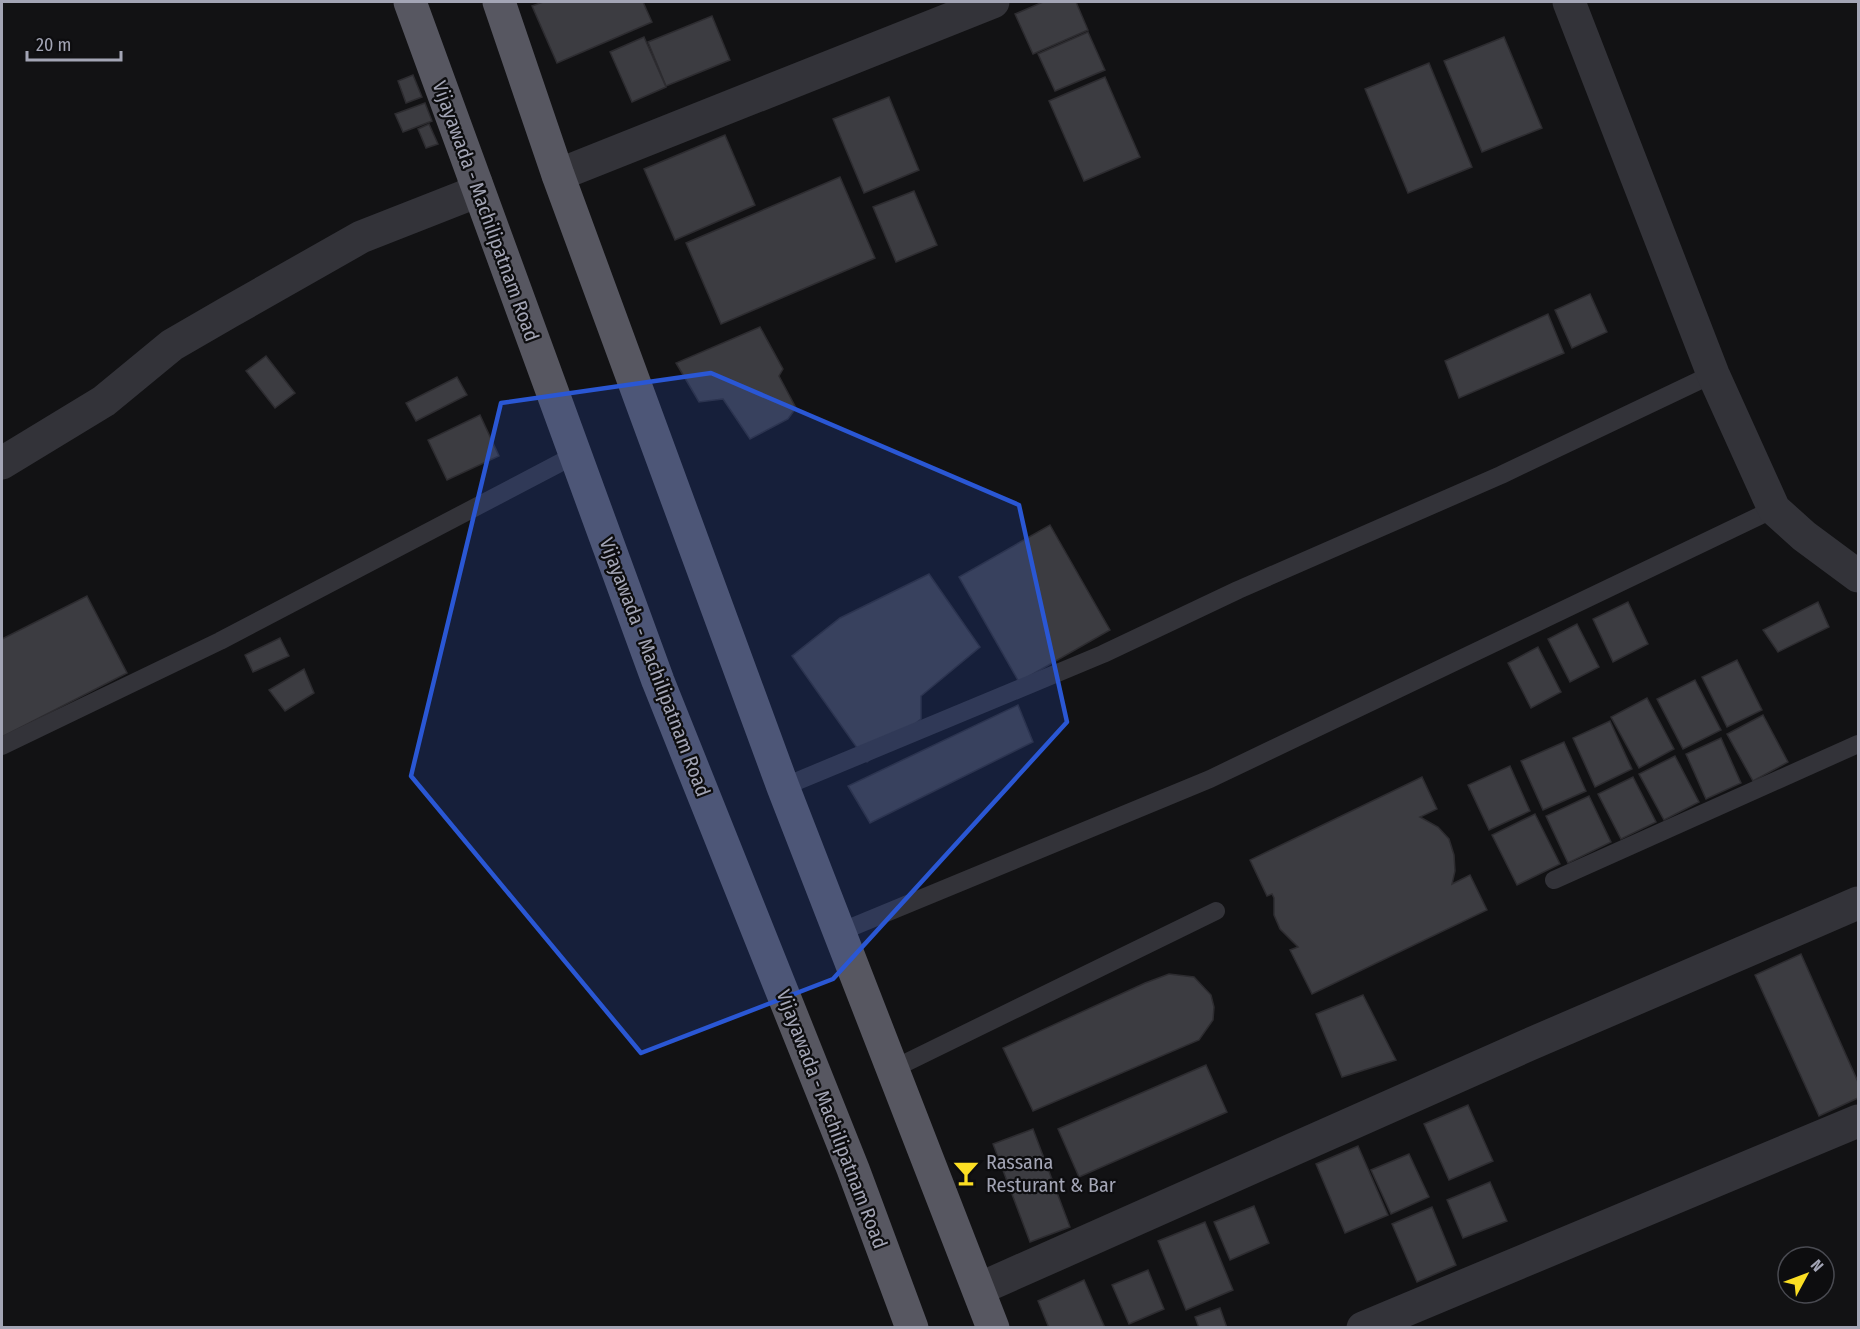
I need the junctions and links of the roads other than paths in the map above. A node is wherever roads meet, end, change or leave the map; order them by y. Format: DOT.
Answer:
graph roads {
  1 [pos="410,2"];
  2 [pos="499,2"];
  3 [pos="993,2"];
  4 [pos="1569,2"];
  5 [pos="558,175"];
  6 [pos="476,183"];
  7 [pos="1713,374"];
  8 [pos="575,454"];
  9 [pos="2,463"];
  10 [pos="1774,509"];
  11 [pos="1858,576"];
  12 [pos="1858,744"];
  13 [pos="2,746"];
  14 [pos="783,787"];
  15 [pos="1554,880"];
  16 [pos="1858,903"];
  17 [pos="1216,911"];
  18 [pos="840,932"];
  19 [pos="893,1069"];
  20 [pos="1858,1121"];
  21 [pos="979,1289"];
  22 [pos="912,1328"];
  23 [pos="993,1328"];
  24 [pos="1363,1328"];
  1 -- 6 [label="highway, Vijayawada - Machilipatnam Road"];
  2 -- 5 [label="highway"];
  3 -- 5 [label="street"];
  4 -- 7 [label="street"];
  5 -- 14 [label="highway"];
  6 -- 8 [label="highway, Vijayawada - Machilipatnam Road"];
  6 -- 9 [label="street"];
  7 -- 10 [label="street"];
  7 -- 14 [label="lane"];
  8 -- 13 [label="lane"];
  8 -- 22 [label="highway, Vijayawada - Machilipatnam Road"];
  10 -- 11 [label="street"];
  10 -- 18 [label="lane"];
  12 -- 15 [label="lane"];
  14 -- 18 [label="highway"];
  16 -- 21 [label="street"];
  17 -- 19 [label="lane"];
  18 -- 19 [label="highway"];
  19 -- 21 [label="highway"];
  20 -- 24 [label="street"];
  21 -- 23 [label="highway"];
}
